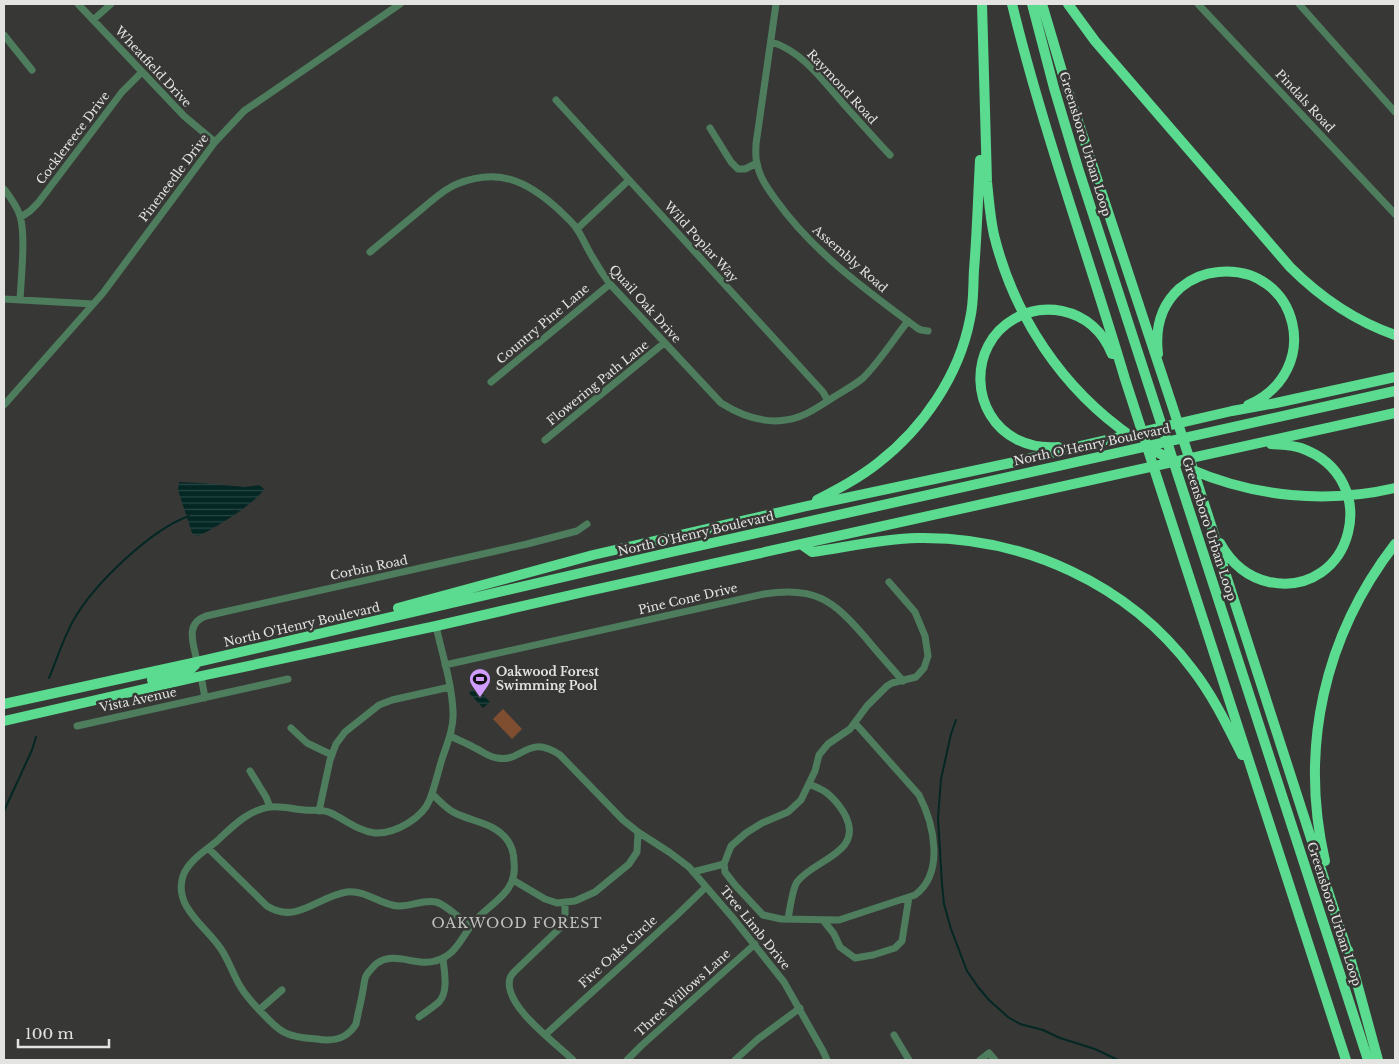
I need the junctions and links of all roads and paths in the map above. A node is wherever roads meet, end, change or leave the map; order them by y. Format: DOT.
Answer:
graph roads {
  1 [pos="78,4"];
  2 [pos="111,4"];
  3 [pos="400,4"];
  4 [pos="776,4"];
  5 [pos="982,4"];
  6 [pos="1012,4"];
  7 [pos="1032,4"];
  8 [pos="1042,4"];
  9 [pos="1068,4"];
  10 [pos="1198,4"];
  11 [pos="1298,4"];
  12 [pos="93,20"];
  13 [pos="4,35"];
  14 [pos="772,42"];
  15 [pos="32,70"];
  16 [pos="142,72"];
  17 [pos="984,88"];
  18 [pos="556,100"];
  19 [pos="1395,112"];
  20 [pos="710,128"];
  21 [pos="215,142"];
  22 [pos="890,155"];
  23 [pos="757,163"];
  24 [pos="630,180"];
  25 [pos="4,189"];
  26 [pos="1395,214"];
  27 [pos="20,217"];
  28 [pos="577,228"];
  29 [pos="370,252"];
  30 [pos="610,284"];
  31 [pos="4,299"];
  32 [pos="20,300"];
  33 [pos="93,304"];
  34 [pos="908,321"];
  35 [pos="928,331"];
  36 [pos="1395,335"];
  37 [pos="664,342"];
  38 [pos="1161,372"];
  39 [pos="1395,377"];
  40 [pos="1125,379"];
  41 [pos="491,382"];
  42 [pos="1395,391"];
  43 [pos="828,401"];
  44 [pos="4,405"];
  45 [pos="1232,411"];
  46 [pos="1395,413"];
  47 [pos="545,440"];
  48 [pos="1260,443"];
  49 [pos="1080,446"];
  50 [pos="1395,488"];
  51 [pos="807,506"];
  52 [pos="587,524"];
  53 [pos="1212,528"];
  54 [pos="1395,544"];
  55 [pos="802,545"];
  56 [pos="889,582"];
  57 [pos="436,626"];
  58 [pos="319,633"];
  59 [pos="197,662"];
  60 [pos="445,665"];
  61 [pos="202,676"];
  62 [pos="288,679"];
  63 [pos="903,681"];
  64 [pos="450,687"];
  65 [pos="34,698"];
  66 [pos="205,698"];
  67 [pos="96,699"];
  68 [pos="4,704"];
  69 [pos="4,708"];
  70 [pos="4,721"];
  71 [pos="854,723"];
  72 [pos="77,726"];
  73 [pos="291,728"];
  74 [pos="450,736"];
  75 [pos="332,755"];
  76 [pos="250,771"];
  77 [pos="809,784"];
  78 [pos="1257,784"];
  79 [pos="432,794"];
  80 [pos="270,807"];
  81 [pos="319,811"];
  82 [pos="638,832"];
  83 [pos="208,848"];
  84 [pos="724,864"];
  85 [pos="693,872"];
  86 [pos="513,880"];
  87 [pos="706,887"];
  88 [pos="909,897"];
  89 [pos="565,903"];
  90 [pos="788,919"];
  91 [pos="824,920"];
  92 [pos="470,927"];
  93 [pos="755,944"];
  94 [pos="1349,956"];
  95 [pos="443,958"];
  96 [pos="282,990"];
  97 [pos="800,1008"];
  98 [pos="259,1010"];
  99 [pos="420,1017"];
  100 [pos="545,1034"];
  101 [pos="894,1035"];
  102 [pos="573,1060"];
  103 [pos="627,1060"];
  104 [pos="735,1060"];
  105 [pos="827,1060"];
  106 [pos="909,1060"];
  107 [pos="980,1060"];
  108 [pos="995,1060"];
  109 [pos="1346,1060"];
  110 [pos="1368,1060"];
  111 [pos="1378,1060"];
  1 -- 12 [label="street, Wheatfield Drive"];
  2 -- 12 [label="street"];
  3 -- 21 [label="street, Pineneedle Drive"];
  4 -- 14 [label="street, Assembly Road"];
  5 -- 17 [label="highway"];
  6 -- 40 [label="highway"];
  7 -- 110 [label="highway, Greensboro Urban Loop"];
  8 -- 38 [label="highway"];
  9 -- 36 [label="highway"];
  10 -- 26 [label="street, Pindals Road"];
  11 -- 19 [label="street"];
  12 -- 16 [label="street, Wheatfield Drive"];
  13 -- 15 [label="street"];
  14 -- 22 [label="street, Raymond Road"];
  14 -- 23 [label="street, Assembly Road"];
  16 -- 21 [label="street, Wheatfield Drive"];
  16 -- 27 [label="street, Cocklereece Drive"];
  17 -- 50 [label="highway"];
  17 -- 51 [label="highway"];
  18 -- 24 [label="street, Wild Poplar Way"];
  20 -- 23 [label="street"];
  21 -- 33 [label="street, Pineneedle Drive"];
  23 -- 34 [label="street, Assembly Road"];
  24 -- 28 [label="street"];
  24 -- 43 [label="street, Wild Poplar Way"];
  25 -- 27 [label="street"];
  27 -- 32 [label="street"];
  28 -- 29 [label="street, Quail Oak Drive"];
  28 -- 30 [label="street, Quail Oak Drive"];
  30 -- 37 [label="street, Quail Oak Drive"];
  30 -- 41 [label="street, Country Pine Lane"];
  31 -- 32 [label="street"];
  32 -- 33 [label="street"];
  33 -- 44 [label="street, Pineneedle Drive"];
  34 -- 35 [label="street, Assembly Road"];
  34 -- 43 [label="street, Quail Oak Drive"];
  37 -- 43 [label="street, Quail Oak Drive"];
  37 -- 47 [label="street, Flowering Path Lane"];
  38 -- 45 [label="highway"];
  38 -- 53 [label="highway"];
  39 -- 45 [label="highway"];
  40 -- 49 [label="highway"];
  40 -- 78 [label="highway"];
  42 -- 58 [label="highway, North O'Henry Boulevard"];
  45 -- 49 [label="highway"];
  46 -- 48 [label="highway"];
  48 -- 53 [label="highway"];
  48 -- 55 [label="highway"];
  49 -- 51 [label="highway"];
  51 -- 58 [label="highway"];
  52 -- 59 [label="street, Corbin Road"];
  53 -- 94 [label="highway"];
  54 -- 94 [label="highway"];
  55 -- 57 [label="highway"];
  55 -- 78 [label="highway"];
  56 -- 63 [label="street"];
  57 -- 60 [label="street"];
  57 -- 61 [label="highway"];
  58 -- 59 [label="highway, North O'Henry Boulevard"];
  59 -- 65 [label="highway, North O'Henry Boulevard"];
  59 -- 67 [label="highway"];
  60 -- 63 [label="street, Pine Cone Drive"];
  60 -- 64 [label="street"];
  61 -- 66 [label="street"];
  61 -- 67 [label="highway"];
  62 -- 66 [label="street, Vista Avenue"];
  63 -- 71 [label="street"];
  64 -- 74 [label="street"];
  64 -- 75 [label="street"];
  65 -- 68 [label="highway, North O'Henry Boulevard"];
  65 -- 69 [label="highway"];
  66 -- 72 [label="street, Vista Avenue"];
  67 -- 70 [label="highway"];
  71 -- 77 [label="street"];
  71 -- 88 [label="street"];
  73 -- 75 [label="street"];
  74 -- 79 [label="street"];
  74 -- 82 [label="street, Tree Limb Drive"];
  75 -- 81 [label="street"];
  76 -- 80 [label="street"];
  77 -- 84 [label="street"];
  77 -- 90 [label="street"];
  78 -- 109 [label="highway"];
  79 -- 81 [label="street"];
  79 -- 86 [label="street"];
  80 -- 81 [label="street"];
  80 -- 83 [label="street"];
  82 -- 85 [label="street, Tree Limb Drive"];
  82 -- 89 [label="street"];
  83 -- 92 [label="street"];
  83 -- 98 [label="street"];
  84 -- 85 [label="street"];
  84 -- 90 [label="street"];
  85 -- 87 [label="street, Tree Limb Drive"];
  86 -- 89 [label="street"];
  86 -- 92 [label="street"];
  87 -- 93 [label="street, Tree Limb Drive"];
  87 -- 100 [label="street, Five Oaks Circle"];
  88 -- 91 [label="street"];
  88 -- 91 [label="street"];
  89 -- 100 [label="street"];
  90 -- 91 [label="street"];
  92 -- 95 [label="street"];
  93 -- 97 [label="street, Tree Limb Drive"];
  93 -- 103 [label="street, Three Willows Lane"];
  94 -- 111 [label="highway"];
  95 -- 98 [label="street"];
  95 -- 99 [label="street"];
  96 -- 98 [label="street"];
  97 -- 104 [label="street"];
  97 -- 105 [label="street, Tree Limb Drive"];
  100 -- 102 [label="street"];
  101 -- 106 [label="street"];
  107 -- 108 [label="street"];
}
